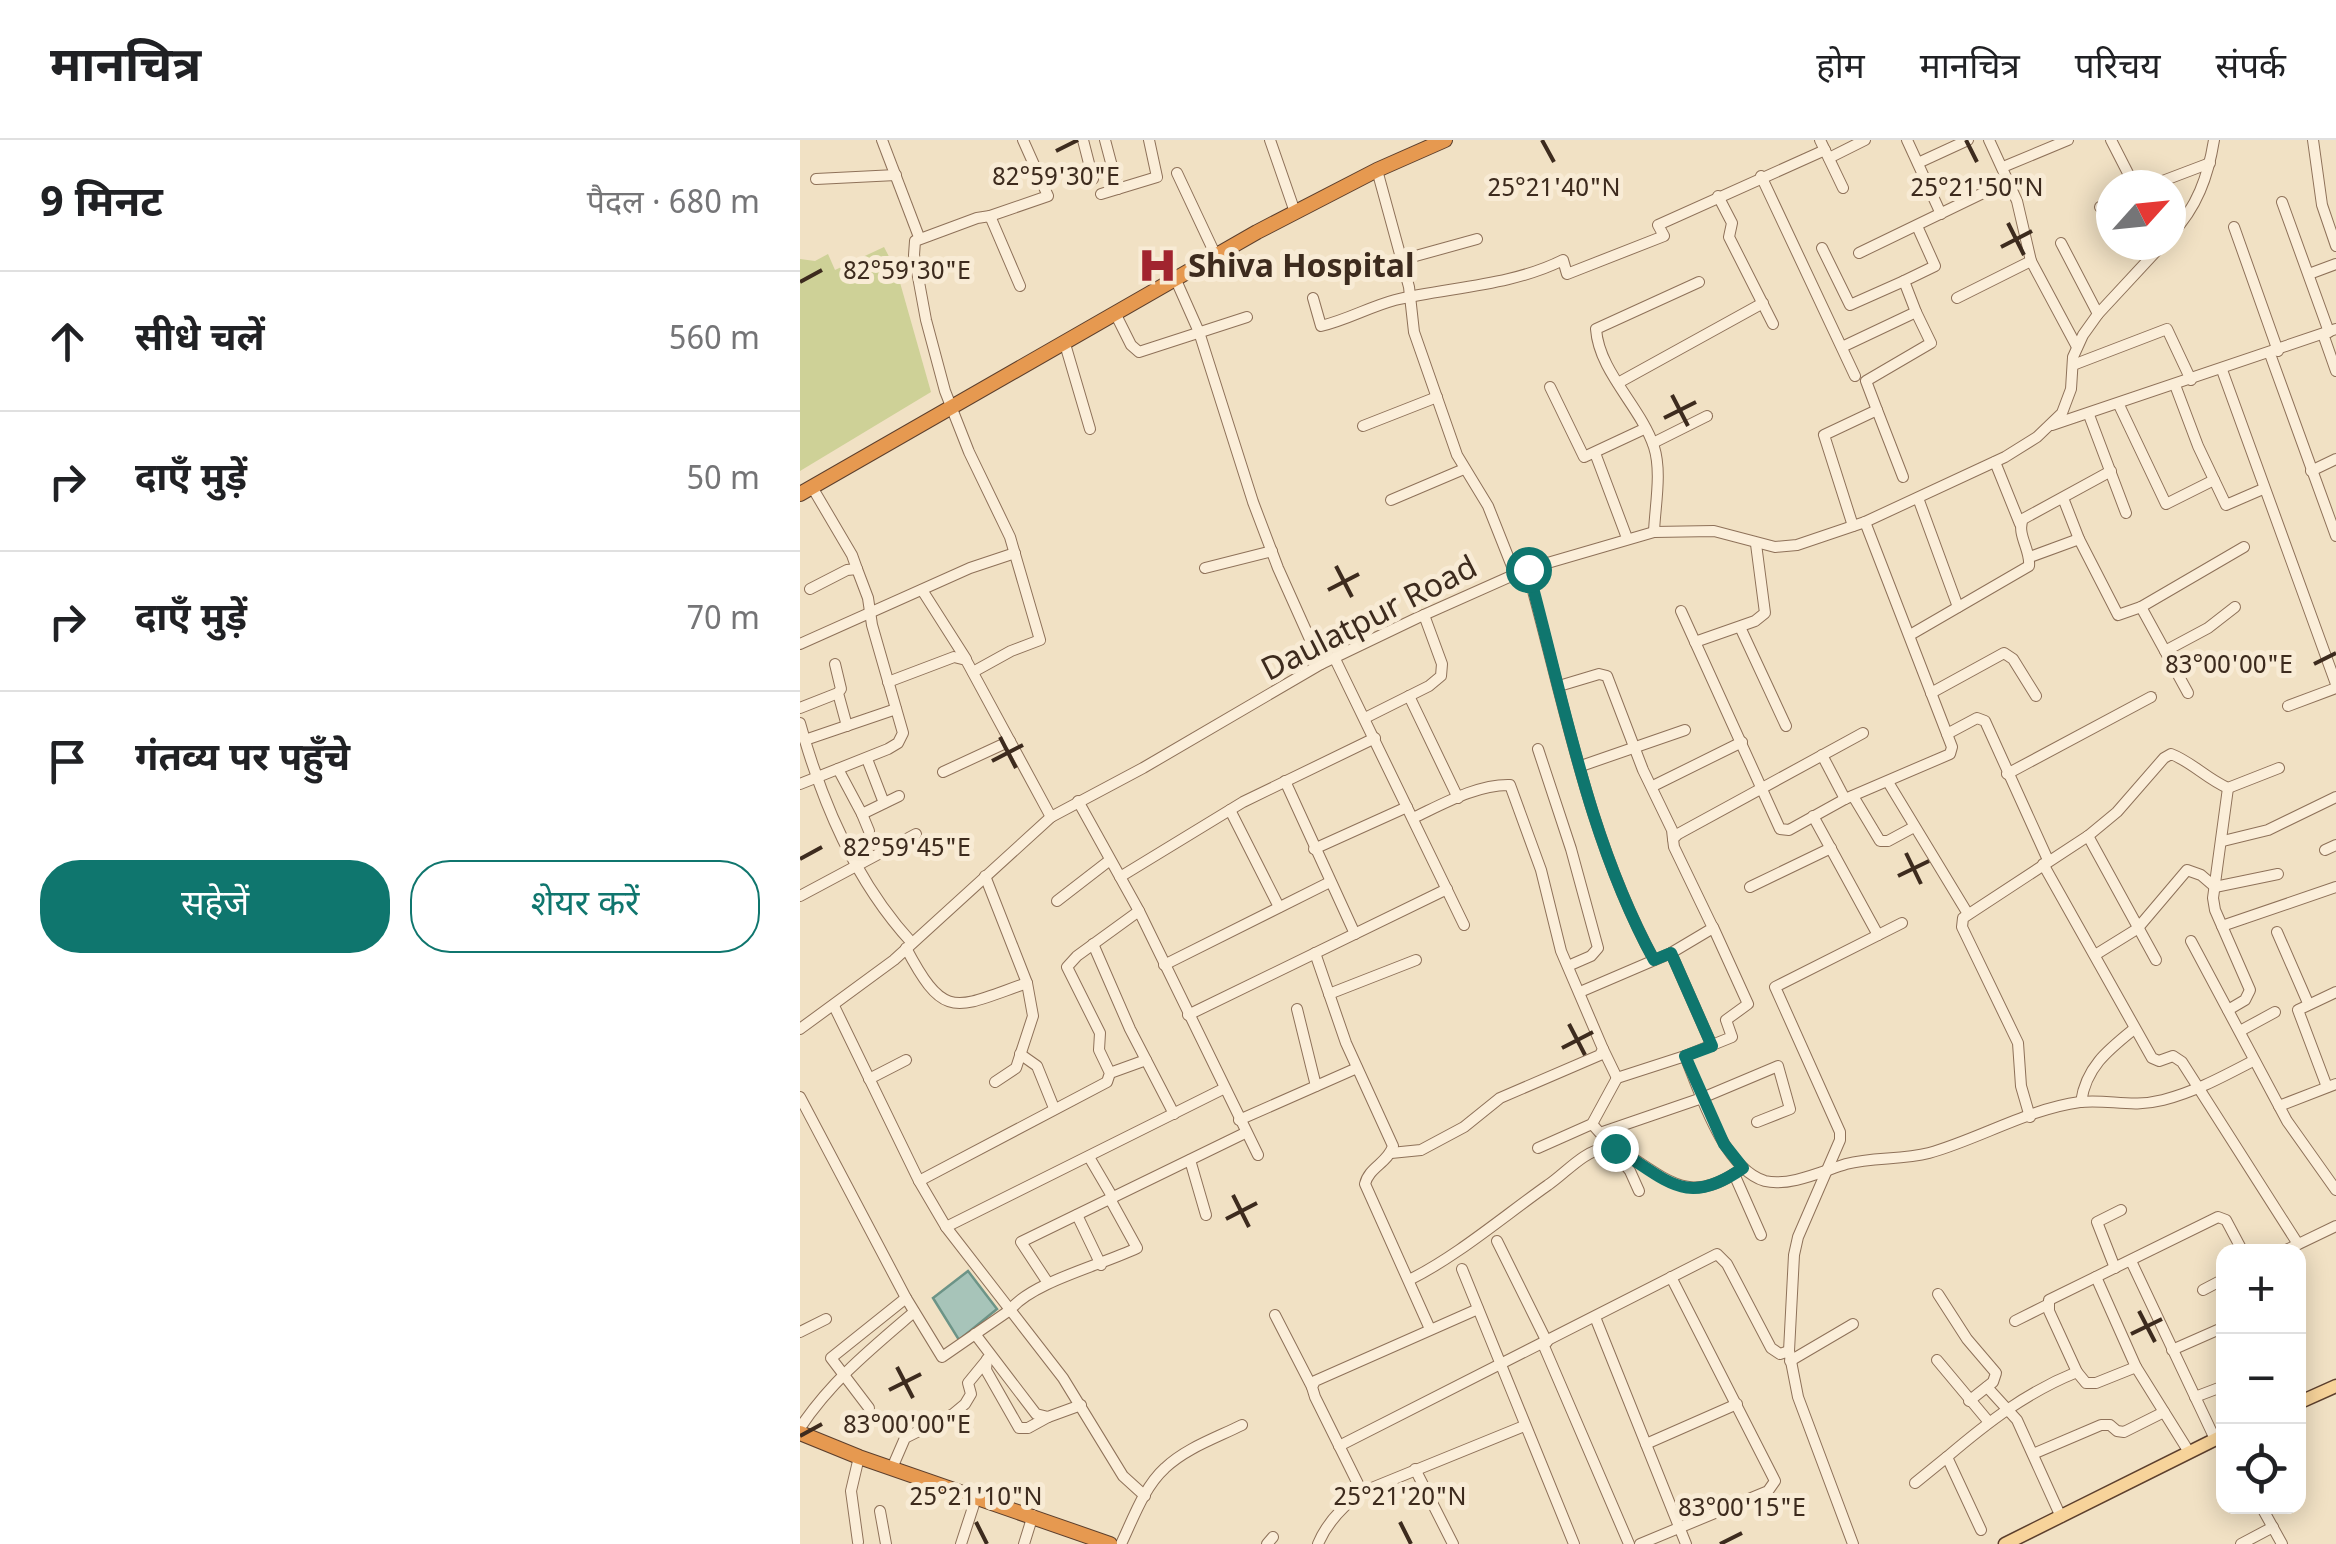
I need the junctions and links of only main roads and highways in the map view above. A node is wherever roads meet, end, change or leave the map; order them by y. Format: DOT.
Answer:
graph roads {
  1 [pos="1445,140"];
  2 [pos="806,491"];
  3 [pos="2336,1386"];
  4 [pos="2306,1399"];
  5 [pos="800,1430"];
  6 [pos="2216,1441"];
  7 [pos="800,1442"];
  8 [pos="858,1461"];
  9 [pos="975,1500"];
  10 [pos="1032,1519"];
  11 [pos="1090,1544"];
  12 [pos="1110,1544"];
  13 [pos="2005,1544"];
  1 -- 2 [label="highway"];
  3 -- 4 [label="main road"];
  5 -- 8 [label="highway"];
  6 -- 13 [label="main road"];
  7 -- 8 [label="highway"];
  8 -- 9 [label="highway"];
  8 -- 9 [label="highway"];
  9 -- 10 [label="highway"];
  10 -- 11 [label="highway"];
  10 -- 12 [label="highway"];
}
